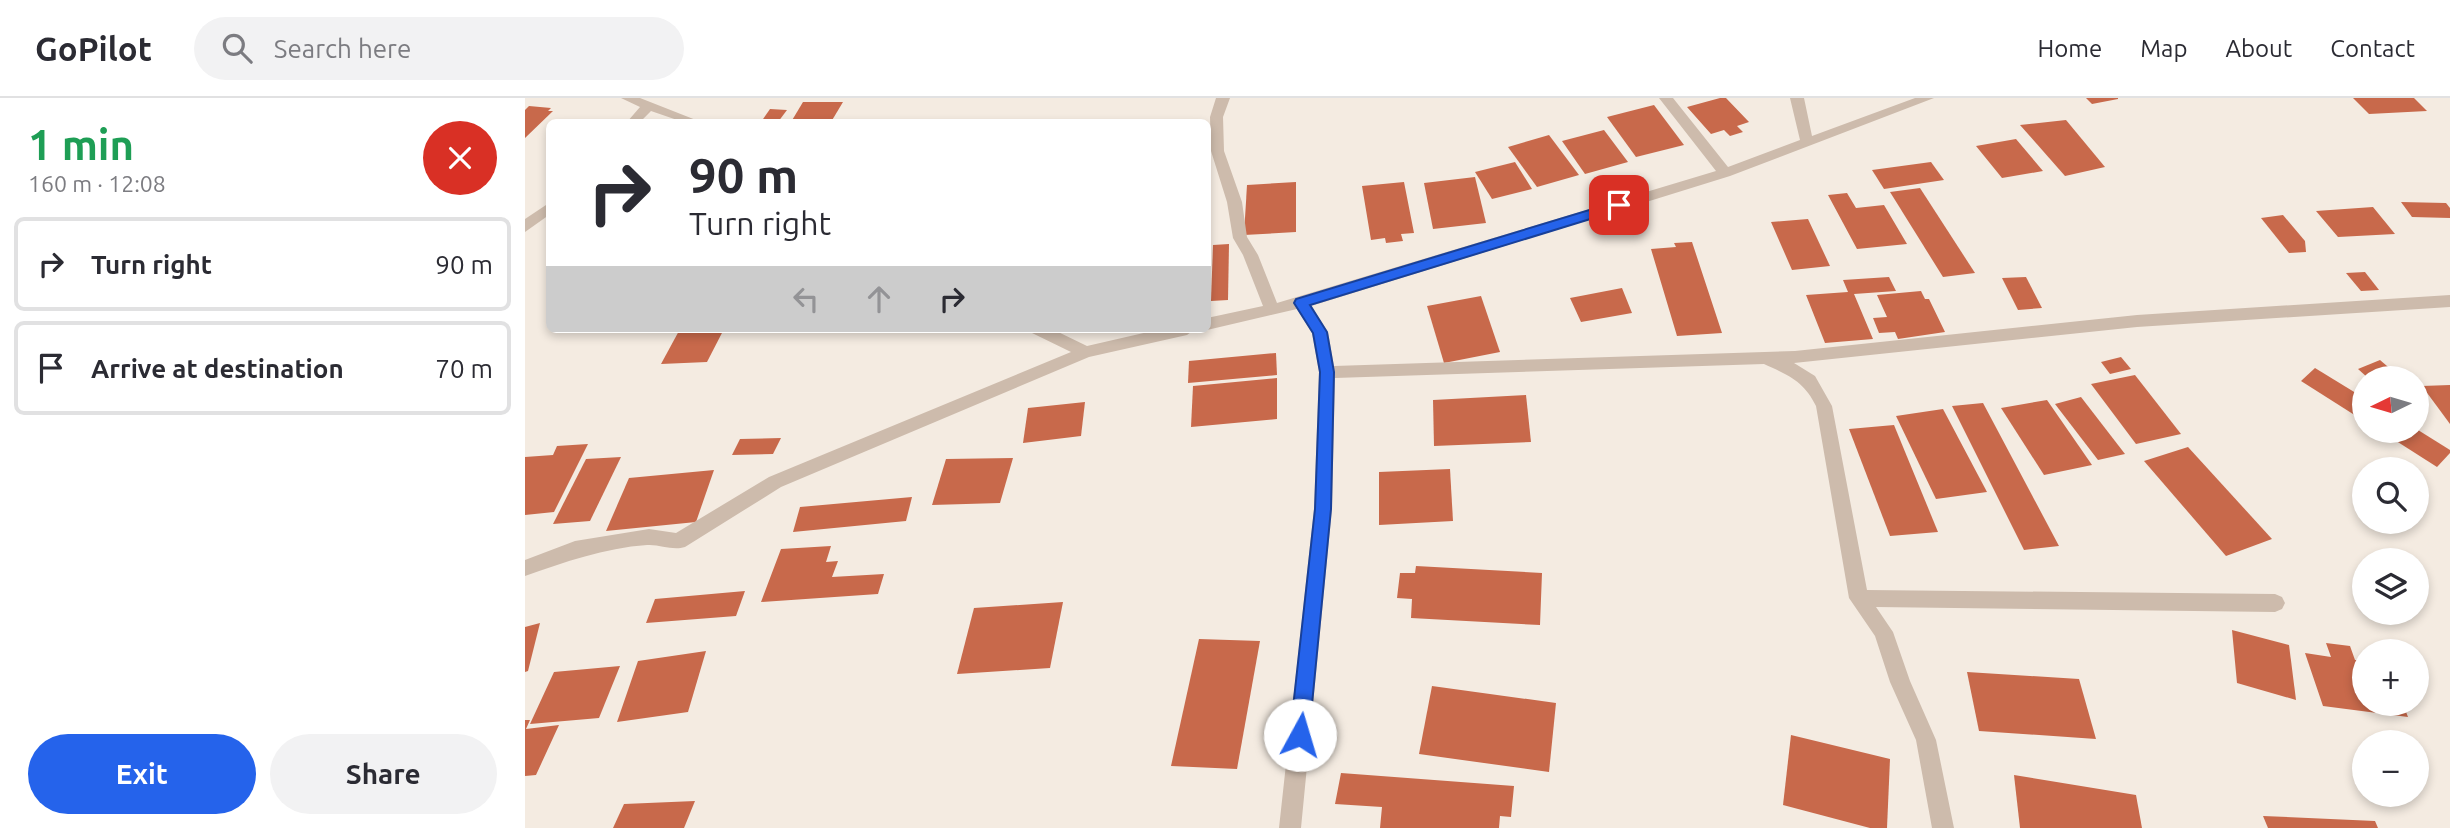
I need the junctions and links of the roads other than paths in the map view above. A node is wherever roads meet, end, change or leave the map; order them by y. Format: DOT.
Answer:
graph roads {
  1 [pos="628,98"];
  2 [pos="1223,98"];
  3 [pos="1666,98"];
  4 [pos="1797,98"];
  5 [pos="1927,98"];
  6 [pos="649,106"];
  7 [pos="636,119"];
  8 [pos="686,119"];
  9 [pos="1807,142"];
  10 [pos="1725,173"];
  11 [pos="546,210"];
  12 [pos="525,227"];
  13 [pos="2450,301"];
  14 [pos="1301,303"];
  15 [pos="1273,310"];
  16 [pos="1211,323"];
  17 [pos="1046,333"];
  18 [pos="1169,333"];
  19 [pos="1086,352"];
  20 [pos="1765,358"];
  21 [pos="1327,372"];
  22 [pos="525,568"];
  23 [pos="1859,598"];
  24 [pos="2275,603"];
  25 [pos="1290,828"];
  26 [pos="1943,828"];
  1 -- 6 [label="street"];
  2 -- 15 [label="street"];
  3 -- 10 [label="street"];
  4 -- 9 [label="street"];
  5 -- 9 [label="street"];
  6 -- 7 [label="street"];
  6 -- 8 [label="street"];
  9 -- 10 [label="street"];
  10 -- 14 [label="street"];
  11 -- 12 [label="street"];
  13 -- 20 [label="street"];
  14 -- 15 [label="street"];
  14 -- 21 [label="street"];
  15 -- 16 [label="street"];
  17 -- 19 [label="street"];
  18 -- 19 [label="street"];
  19 -- 22 [label="street"];
  20 -- 21 [label="street"];
  20 -- 23 [label="street"];
  21 -- 25 [label="street"];
  23 -- 24 [label="street"];
  23 -- 26 [label="street"];
}
